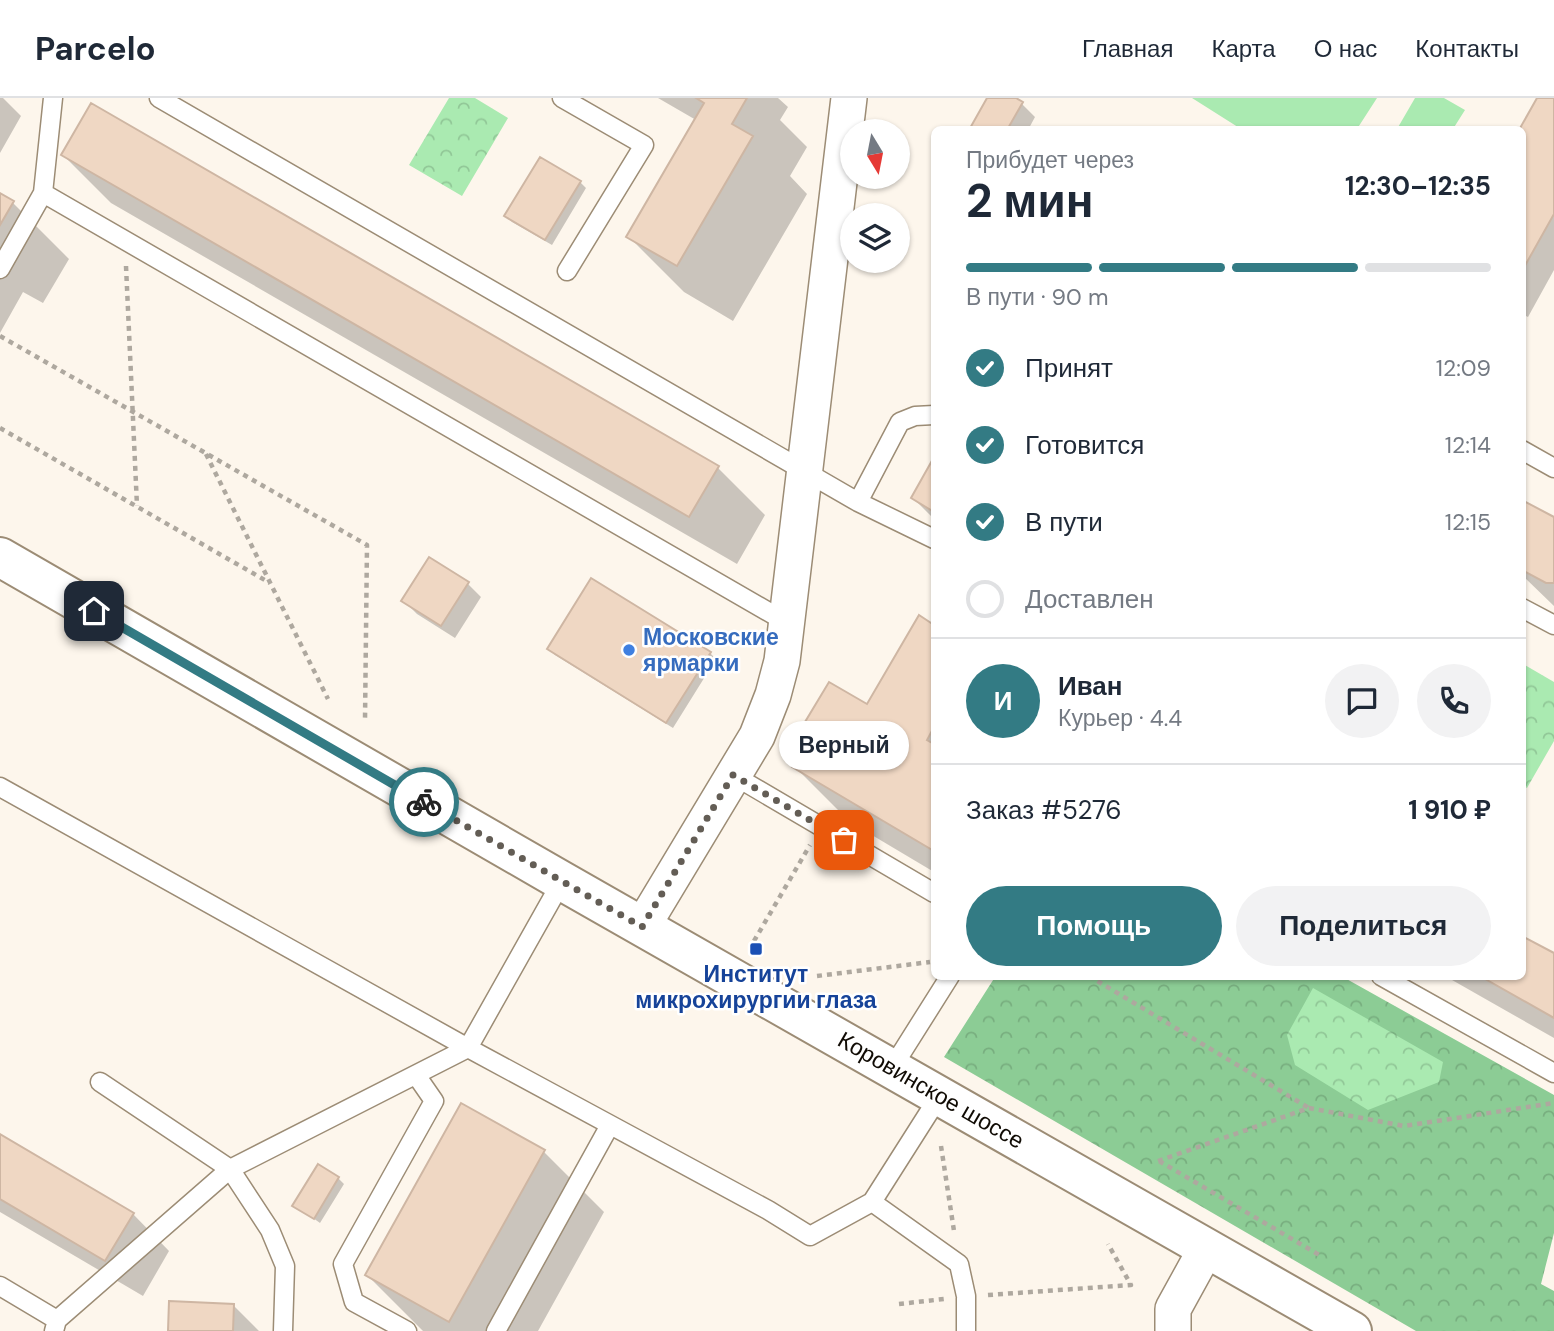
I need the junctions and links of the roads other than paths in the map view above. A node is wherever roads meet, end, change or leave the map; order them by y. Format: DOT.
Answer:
graph roads {
  1 [pos="53,98"];
  2 [pos="159,98"];
  3 [pos="562,98"];
  4 [pos="849,98"];
  5 [pos="43,193"];
  6 [pos="0,269"];
  7 [pos="567,271"];
  8 [pos="931,415"];
  9 [pos="1526,452"];
  10 [pos="1554,468"];
  11 [pos="804,470"];
  12 [pos="858,502"];
  13 [pos="931,538"];
  14 [pos="0,557"];
  15 [pos="1526,610"];
  16 [pos="786,622"];
  17 [pos="1554,625"];
  18 [pos="733,775"];
  19 [pos="0,787"];
  20 [pos="562,881"];
  21 [pos="931,891"];
  22 [pos="642,927"];
  23 [pos="947,980"];
  24 [pos="1388,980"];
  25 [pos="468,1048"];
  26 [pos="892,1068"];
  27 [pos="1554,1073"];
  28 [pos="416,1075"];
  29 [pos="100,1082"];
  30 [pos="940,1096"];
  31 [pos="610,1125"];
  32 [pos="230,1169"];
  33 [pos="872,1202"];
  34 [pos="1206,1249"];
  35 [pos="0,1286"];
  36 [pos="55,1326"];
  37 [pos="283,1331"];
  38 [pos="407,1331"];
  39 [pos="496,1331"];
  40 [pos="966,1331"];
  41 [pos="1172,1331"];
  42 [pos="1352,1331"];
  1 -- 5 [label="lane"];
  2 -- 11 [label="lane"];
  3 -- 7 [label="lane"];
  4 -- 11 [label="street"];
  5 -- 6 [label="lane"];
  5 -- 16 [label="lane"];
  8 -- 12 [label="lane"];
  9 -- 10 [label="lane"];
  11 -- 12 [label="lane"];
  11 -- 16 [label="street"];
  12 -- 13 [label="lane"];
  14 -- 20 [label="main road, Коровинское шоссе"];
  15 -- 17 [label="lane"];
  16 -- 18 [label="street"];
  18 -- 21 [label="lane"];
  18 -- 22 [label="street"];
  19 -- 25 [label="lane"];
  20 -- 22 [label="main road, Коровинское шоссе"];
  20 -- 25 [label="lane"];
  22 -- 26 [label="main road, Коровинское шоссе"];
  23 -- 26 [label="lane"];
  24 -- 27 [label="lane"];
  25 -- 28 [label="lane"];
  25 -- 31 [label="lane"];
  26 -- 30 [label="main road, Коровинское шоссе"];
  28 -- 32 [label="lane"];
  28 -- 38 [label="lane"];
  29 -- 32 [label="lane"];
  30 -- 33 [label="lane"];
  30 -- 34 [label="main road, Коровинское шоссе"];
  31 -- 33 [label="lane"];
  31 -- 39 [label="lane"];
  32 -- 36 [label="lane"];
  32 -- 37 [label="lane"];
  33 -- 40 [label="lane"];
  34 -- 41 [label="street"];
  34 -- 42 [label="main road, Коровинское шоссе"];
  35 -- 36 [label="lane"];
}
